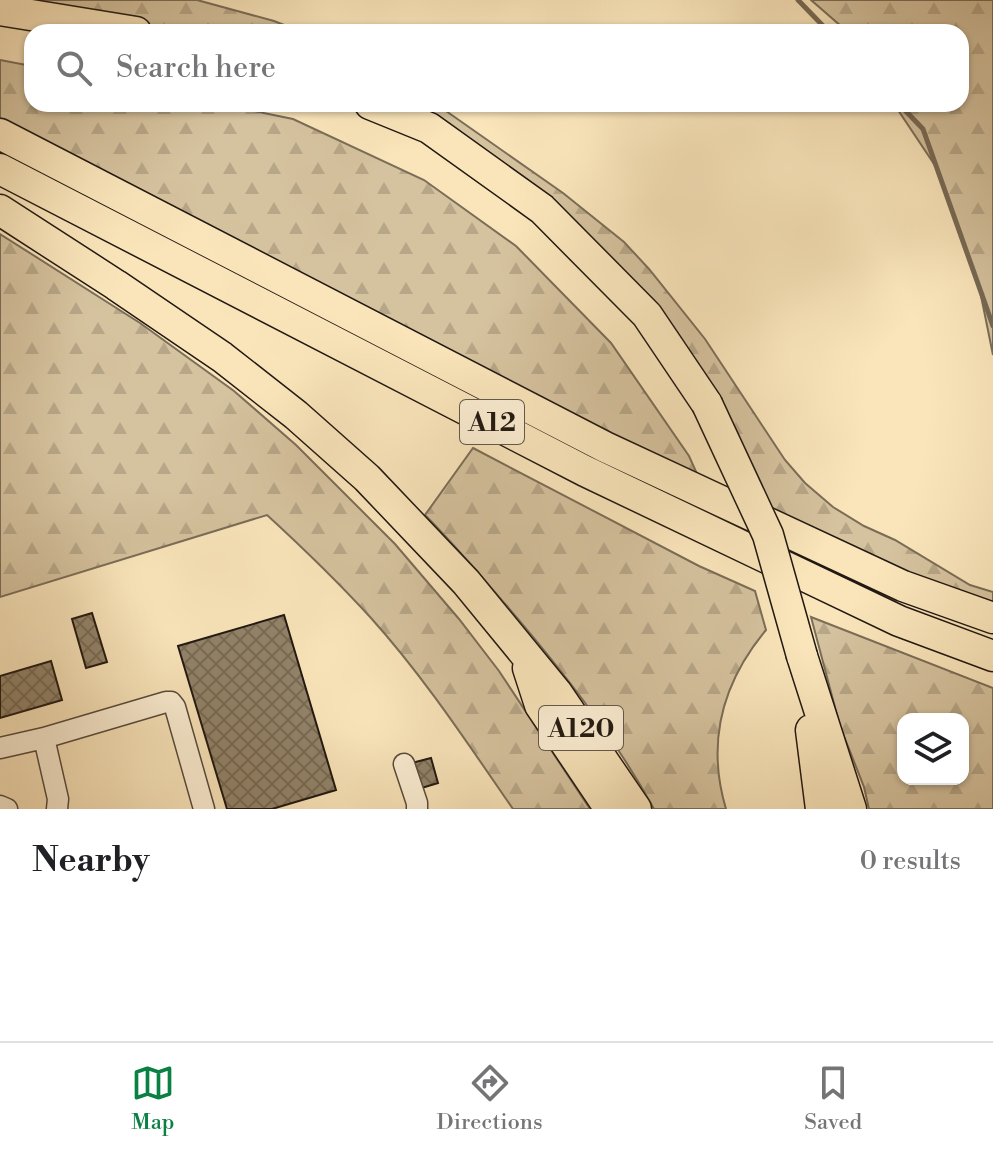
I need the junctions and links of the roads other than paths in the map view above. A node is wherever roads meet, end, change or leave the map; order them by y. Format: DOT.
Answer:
graph roads {
  1 [pos="0,10"];
  2 [pos="87,24"];
  3 [pos="390,112"];
  4 [pos="0,134"];
  5 [pos="0,169"];
  6 [pos="0,210"];
  7 [pos="993,618"];
  8 [pos="523,651"];
  9 [pos="802,656"];
  10 [pos="993,656"];
  11 [pos="44,738"];
  12 [pos="0,748"];
  13 [pos="404,764"];
  14 [pos="0,806"];
  15 [pos="7,809"];
  16 [pos="57,809"];
  17 [pos="204,809"];
  18 [pos="417,809"];
  19 [pos="610,809"];
  20 [pos="636,809"];
  21 [pos="821,809"];
  22 [pos="851,809"];
  1 -- 2 [label="highway"];
  3 -- 9 [label="highway, bridge"];
  4 -- 7 [label="highway, A12"];
  5 -- 10 [label="highway, A12"];
  6 -- 8 [label="highway"];
  8 -- 19 [label="highway"];
  8 -- 20 [label="highway, A120"];
  9 -- 21 [label="highway"];
  9 -- 22 [label="highway"];
  11 -- 12 [label="lane"];
  11 -- 16 [label="lane"];
  11 -- 17 [label="lane"];
  13 -- 18 [label="lane"];
  14 -- 15 [label="lane"];
}
